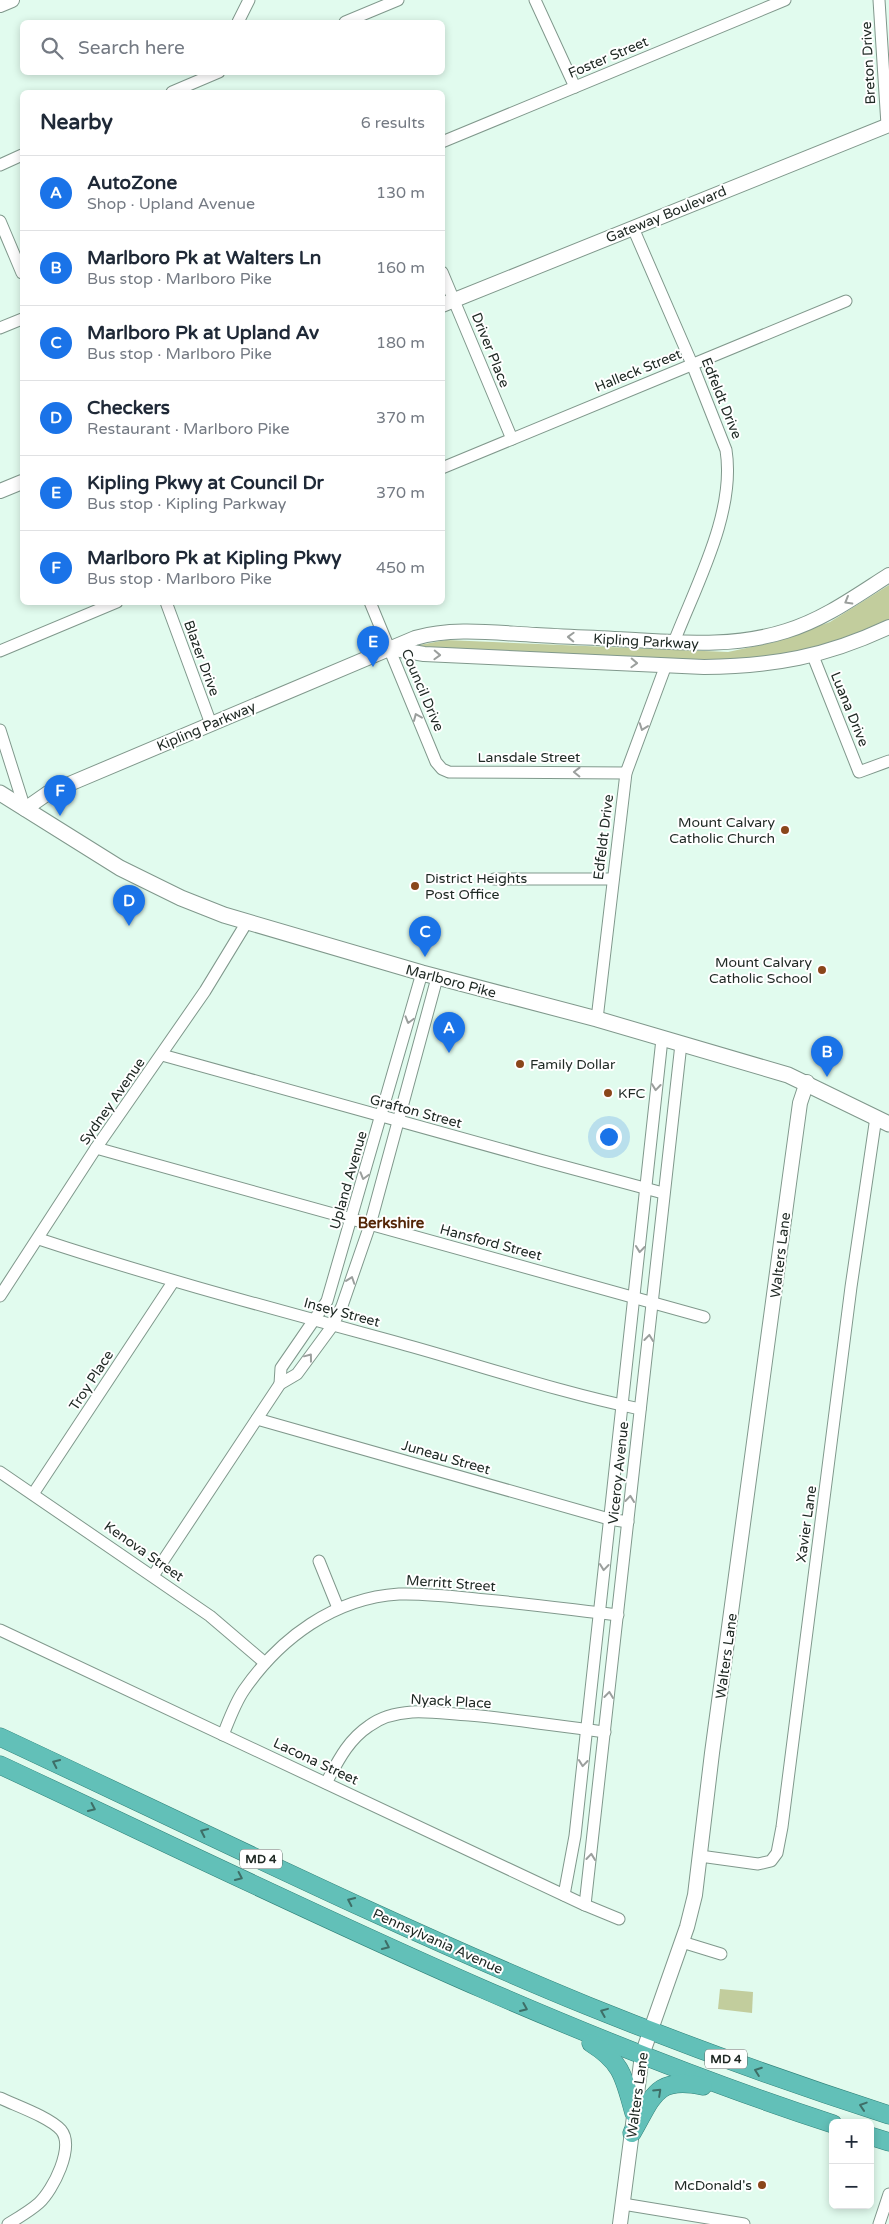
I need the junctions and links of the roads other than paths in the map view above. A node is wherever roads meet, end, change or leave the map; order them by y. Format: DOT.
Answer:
graph roads {
  1 [pos="12,0"];
  2 [pos="249,0"];
  3 [pos="398,0"];
  4 [pos="535,0"];
  5 [pos="785,0"];
  6 [pos="879,0"];
  7 [pos="0,5"];
  8 [pos="239,20"];
  9 [pos="349,20"];
  10 [pos="212,75"];
  11 [pos="575,87"];
  12 [pos="177,90"];
  13 [pos="888,125"];
  14 [pos="445,141"];
  15 [pos="20,156"];
  16 [pos="0,164"];
  17 [pos="0,221"];
  18 [pos="633,228"];
  19 [pos="20,268"];
  20 [pos="445,287"];
  21 [pos="846,301"];
  22 [pos="448,302"];
  23 [pos="20,319"];
  24 [pos="0,328"];
  25 [pos="692,364"];
  26 [pos="512,439"];
  27 [pos="445,467"];
  28 [pos="20,483"];
  29 [pos="0,491"];
  30 [pos="889,575"];
  31 [pos="110,605"];
  32 [pos="167,605"];
  33 [pos="371,605"];
  34 [pos="889,627"];
  35 [pos="674,642"];
  36 [pos="389,648"];
  37 [pos="0,651"];
  38 [pos="813,656"];
  39 [pos="666,665"];
  40 [pos="211,724"];
  41 [pos="0,730"];
  42 [pos="889,760"];
  43 [pos="436,762"];
  44 [pos="626,773"];
  45 [pos="0,793"];
  46 [pos="25,809"];
  47 [pos="494,879"];
  48 [pos="613,879"];
  49 [pos="247,922"];
  50 [pos="422,973"];
  51 [pos="437,978"];
  52 [pos="597,1019"];
  53 [pos="662,1039"];
  54 [pos="681,1044"];
  55 [pos="162,1055"];
  56 [pos="807,1082"];
  57 [pos="382,1117"];
  58 [pos="398,1121"];
  59 [pos="883,1121"];
  60 [pos="96,1148"];
  61 [pos="646,1189"];
  62 [pos="663,1193"];
  63 [pos="352,1220"];
  64 [pos="370,1224"];
  65 [pos="38,1239"];
  66 [pos="173,1282"];
  67 [pos="0,1296"];
  68 [pos="634,1297"];
  69 [pos="653,1302"];
  70 [pos="704,1317"];
  71 [pos="313,1320"];
  72 [pos="333,1325"];
  73 [pos="280,1384"];
  74 [pos="621,1405"];
  75 [pos="640,1409"];
  76 [pos="256,1419"];
  77 [pos="0,1472"];
  78 [pos="33,1494"];
  79 [pos="609,1520"];
  80 [pos="628,1522"];
  81 [pos="319,1561"];
  82 [pos="152,1576"];
  83 [pos="338,1608"];
  84 [pos="598,1613"];
  85 [pos="618,1616"];
  86 [pos="0,1630"];
  87 [pos="265,1663"];
  88 [pos="586,1729"];
  89 [pos="605,1732"];
  90 [pos="223,1735"];
  91 [pos="0,1737"];
  92 [pos="0,1765"];
  93 [pos="326,1783"];
  94 [pos="700,1856"];
  95 [pos="564,1895"];
  96 [pos="585,1905"];
  97 [pos="619,1919"];
  98 [pos="682,1942"];
  99 [pos="720,1954"];
  100 [pos="554,2020"];
  101 [pos="649,2030"];
  102 [pos="642,2055"];
  103 [pos="752,2096"];
  104 [pos="0,2098"];
  105 [pos="634,2113"];
  106 [pos="889,2115"];
  107 [pos="829,2123"];
  108 [pos="632,2133"];
  109 [pos="874,2137"];
  110 [pos="889,2142"];
  111 [pos="889,2194"];
  112 [pos="623,2204"];
  113 [pos="8,2224"];
  114 [pos="620,2224"];
  115 [pos="744,2224"];
  116 [pos="879,2224"];
  1 -- 7 [label="street"];
  2 -- 8 [label="street"];
  3 -- 9 [label="street"];
  4 -- 11 [label="street"];
  5 -- 11 [label="street, Foster Street"];
  6 -- 13 [label="street, Breton Drive"];
  10 -- 12 [label="street"];
  11 -- 14 [label="street, Foster Street"];
  13 -- 18 [label="street, Gateway Boulevard"];
  15 -- 16 [label="street"];
  17 -- 19 [label="street"];
  18 -- 22 [label="street, Gateway Boulevard"];
  18 -- 25 [label="street, Edfeldt Drive"];
  20 -- 22 [label="street, Driver Place"];
  21 -- 25 [label="street, Halleck Street"];
  22 -- 26 [label="street, Driver Place"];
  23 -- 24 [label="street"];
  25 -- 26 [label="street, Halleck Street"];
  25 -- 35 [label="street, Edfeldt Drive"];
  26 -- 27 [label="street, Halleck Street"];
  28 -- 29 [label="street"];
  30 -- 35 [label="street, Kipling Parkway, one-way"];
  31 -- 37 [label="street"];
  32 -- 40 [label="street, Blazer Drive"];
  33 -- 36 [label="street, Council Drive"];
  34 -- 38 [label="street, Kipling Parkway"];
  35 -- 36 [label="street, Kipling Parkway, one-way"];
  36 -- 39 [label="street, Kipling Parkway, one-way"];
  36 -- 40 [label="street, Kipling Parkway"];
  43 -- 36 [label="street, Council Drive, one-way"];
  38 -- 39 [label="street, Kipling Parkway"];
  38 -- 42 [label="street, Luana Drive"];
  39 -- 44 [label="street, Edfeldt Drive, one-way"];
  40 -- 46 [label="street, Kipling Parkway"];
  41 -- 46 [label="street"];
  44 -- 43 [label="street, Lansdale Street, one-way"];
  44 -- 48 [label="street, Edfeldt Drive"];
  45 -- 46 [label="main road, Marlboro Pike"];
  46 -- 49 [label="main road, Marlboro Pike"];
  47 -- 48 [label="street"];
  48 -- 52 [label="street, Edfeldt Drive"];
  49 -- 50 [label="main road, Marlboro Pike"];
  49 -- 55 [label="street, Sydney Avenue"];
  50 -- 51 [label="main road, Marlboro Pike"];
  50 -- 57 [label="street, Upland Avenue, one-way"];
  51 -- 52 [label="main road, Marlboro Pike"];
  51 -- 58 [label="street, Upland Avenue"];
  52 -- 53 [label="main road, Marlboro Pike"];
  53 -- 54 [label="main road, Marlboro Pike"];
  53 -- 61 [label="street, Viceroy Avenue, one-way"];
  54 -- 56 [label="main road, Marlboro Pike"];
  54 -- 62 [label="street, Viceroy Avenue"];
  55 -- 57 [label="street, Grafton Street"];
  55 -- 60 [label="street, Sydney Avenue"];
  56 -- 59 [label="main road, Marlboro Pike"];
  56 -- 94 [label="street, Walters Lane"];
  57 -- 58 [label="street, Grafton Street"];
  57 -- 63 [label="street, Upland Avenue, one-way"];
  58 -- 61 [label="street, Grafton Street"];
  58 -- 64 [label="street, Upland Avenue"];
  59 -- 94 [label="street, Xavier Lane"];
  60 -- 63 [label="street, Hansford Street"];
  60 -- 65 [label="street, Sydney Avenue"];
  61 -- 62 [label="street, Grafton Street"];
  61 -- 68 [label="street, Viceroy Avenue, one-way"];
  62 -- 69 [label="street, Viceroy Avenue"];
  63 -- 64 [label="street, Hansford Street"];
  63 -- 71 [label="street, Upland Avenue"];
  64 -- 68 [label="street, Hansford Street"];
  72 -- 64 [label="street, Upland Avenue, one-way"];
  65 -- 66 [label="street, Insey Street"];
  65 -- 67 [label="street, Sydney Avenue"];
  66 -- 71 [label="street, Insey Street"];
  66 -- 78 [label="street, Troy Place"];
  68 -- 69 [label="street, Hansford Street"];
  68 -- 74 [label="street, Viceroy Avenue"];
  69 -- 70 [label="street, Hansford Street"];
  75 -- 69 [label="street, Viceroy Avenue, one-way"];
  71 -- 72 [label="street, Insey Street"];
  71 -- 73 [label="street, Upland Avenue"];
  73 -- 72 [label="street, Upland Avenue, one-way"];
  72 -- 74 [label="street, Insey Street"];
  73 -- 76 [label="street, Upland Avenue"];
  74 -- 75 [label="street, Insey Street"];
  74 -- 79 [label="street, Viceroy Avenue"];
  80 -- 75 [label="street, Viceroy Avenue, one-way"];
  76 -- 79 [label="street, Juneau Street"];
  76 -- 82 [label="street, Upland Avenue"];
  77 -- 78 [label="street, Kenova Street"];
  78 -- 82 [label="street, Kenova Street"];
  79 -- 80 [label="street, Juneau Street"];
  79 -- 84 [label="street, Viceroy Avenue, one-way"];
  80 -- 85 [label="street, Viceroy Avenue"];
  81 -- 83 [label="street"];
  82 -- 87 [label="street, Kenova Street"];
  83 -- 84 [label="street, Merritt Street"];
  83 -- 87 [label="street, Merritt Street"];
  84 -- 85 [label="street, Merritt Street"];
  84 -- 88 [label="street, Viceroy Avenue"];
  89 -- 85 [label="street, Viceroy Avenue, one-way"];
  86 -- 90 [label="street, Lacona Street"];
  87 -- 90 [label="street, Merritt Street"];
  88 -- 89 [label="street, Nyack Place"];
  88 -- 93 [label="street, Nyack Place"];
  88 -- 95 [label="street, Viceroy Avenue, one-way"];
  96 -- 89 [label="street, Viceroy Avenue, one-way"];
  90 -- 93 [label="street, Lacona Street"];
  101 -- 91 [label="highway, Pennsylvania Avenue / MD 4, one-way"];
  92 -- 100 [label="highway, Pennsylvania Avenue / MD 4, one-way"];
  93 -- 95 [label="street, Lacona Street"];
  94 -- 98 [label="street, Walters Lane"];
  95 -- 96 [label="street, Lacona Street"];
  96 -- 97 [label="street, Lacona Street"];
  98 -- 99 [label="street"];
  98 -- 101 [label="street, Walters Lane"];
  100 -- 102 [label="highway, Pennsylvania Avenue / MD 4"];
  100 -- 105 [label="highway"];
  101 -- 102 [label="street, Walters Lane"];
  106 -- 101 [label="highway, Pennsylvania Avenue / MD 4, one-way"];
  102 -- 103 [label="highway, Pennsylvania Avenue / MD 4"];
  102 -- 105 [label="street, Walters Lane"];
  103 -- 107 [label="highway, Pennsylvania Avenue / MD 4"];
  108 -- 103 [label="highway, one-way"];
  104 -- 113 [label="street"];
  105 -- 108 [label="street, Walters Lane"];
  108 -- 112 [label="street, Walters Lane"];
  109 -- 110 [label="highway"];
  111 -- 116 [label="street"];
  112 -- 114 [label="street, Walters Lane"];
  112 -- 115 [label="street"];
}
